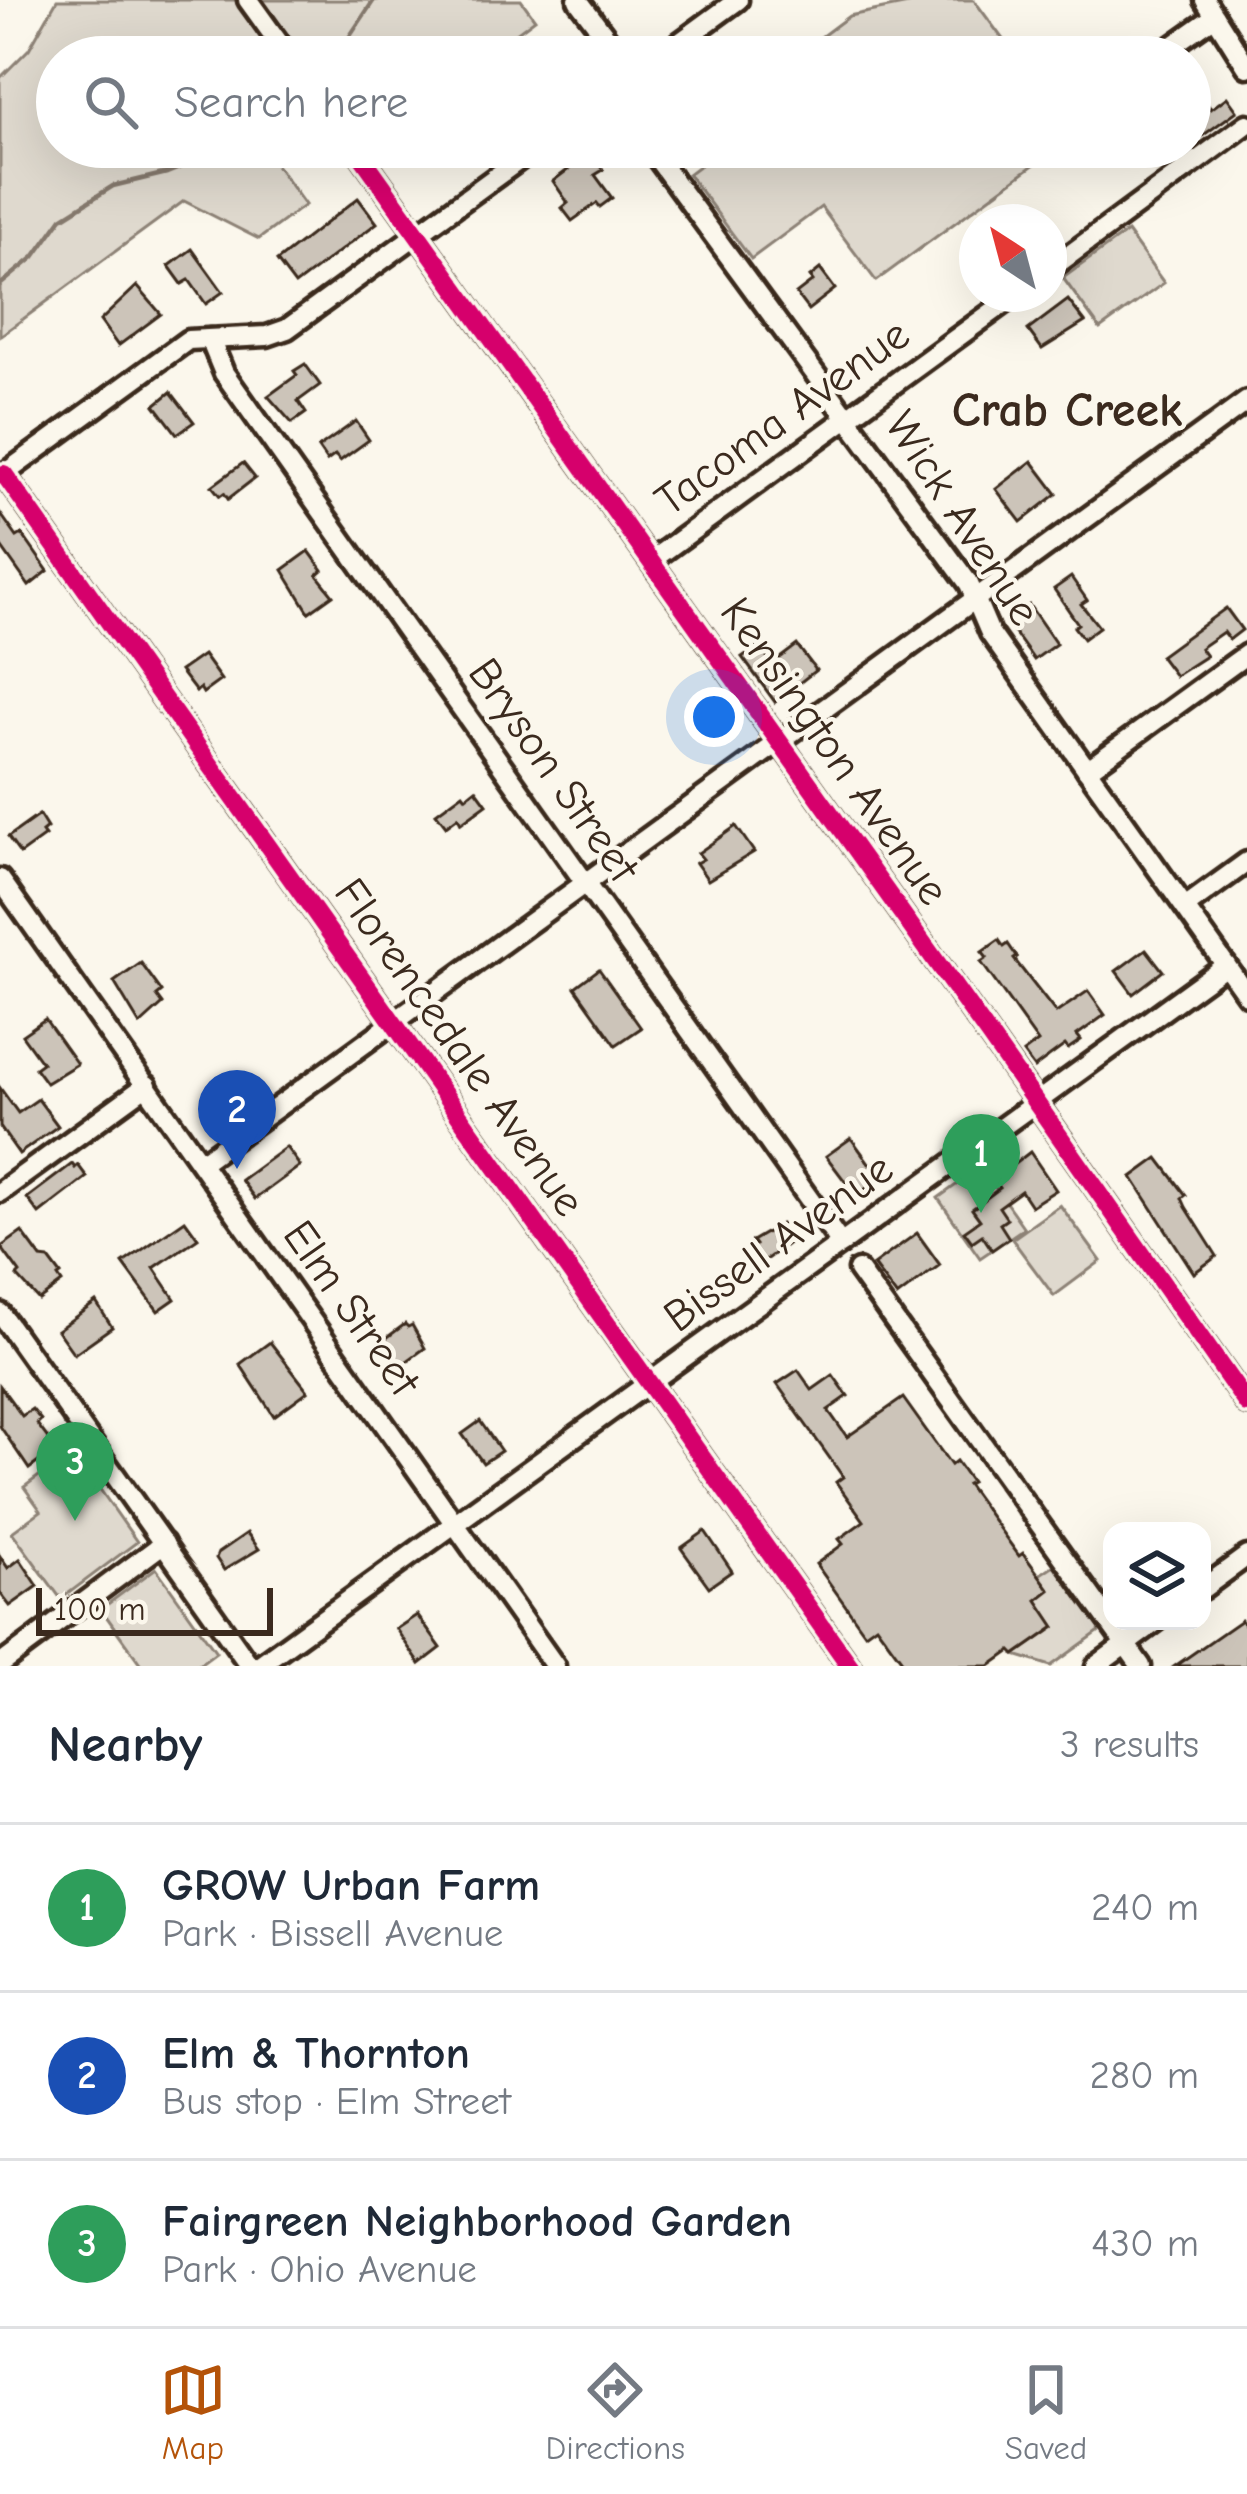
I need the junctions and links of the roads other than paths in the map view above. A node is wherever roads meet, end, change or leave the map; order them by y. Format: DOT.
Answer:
graph roads {
  1 [pos="248,0"];
  2 [pos="578,0"];
  3 [pos="738,0"];
  4 [pos="1210,8"];
  5 [pos="275,36"];
  6 [pos="605,36"];
  7 [pos="689,36"];
  8 [pos="1180,36"];
  9 [pos="1247,68"];
  10 [pos="1247,124"];
  11 [pos="1211,151"];
  12 [pos="370,168"];
  13 [pos="509,168"];
  14 [pos="666,168"];
  15 [pos="1187,168"];
  16 [pos="418,235"];
  17 [pos="1067,257"];
  18 [pos="991,312"];
  19 [pos="210,339"];
  20 [pos="1247,401"];
  21 [pos="849,416"];
  22 [pos="2,475"];
  23 [pos="652,560"];
  24 [pos="976,599"];
  25 [pos="1247,653"];
  26 [pos="780,742"];
  27 [pos="1087,770"];
  28 [pos="1247,862"];
  29 [pos="0,879"];
  30 [pos="586,883"];
  31 [pos="1185,908"];
  32 [pos="1226,965"];
  33 [pos="1247,995"];
  34 [pos="395,1022"];
  35 [pos="147,1085"];
  36 [pos="1035,1103"];
  37 [pos="202,1162"];
  38 [pos="0,1192"];
  39 [pos="842,1244"];
  40 [pos="858,1270"];
  41 [pos="3,1323"];
  42 [pos="649,1383"];
  43 [pos="1247,1405"];
  44 [pos="455,1524"];
  45 [pos="164,1543"];
  46 [pos="1247,1556"];
  47 [pos="1211,1582"];
  48 [pos="1145,1630"];
  49 [pos="1126,1644"];
  50 [pos="0,1665"];
  51 [pos="254,1666"];
  52 [pos="555,1666"];
  53 [pos="850,1666"];
  54 [pos="1096,1666"];
  55 [pos="1141,1666"];
  1 -- 5 [label="street"];
  2 -- 6 [label="street"];
  3 -- 7 [label="street"];
  4 -- 8 [label="street"];
  4 -- 9 [label="street"];
  10 -- 11 [label="street"];
  12 -- 16 [label="street, Kensington Avenue"];
  13 -- 16 [label="street"];
  14 -- 21 [label="street, Wick Avenue"];
  15 -- 17 [label="street"];
  16 -- 19 [label="street"];
  16 -- 23 [label="street, Kensington Avenue"];
  18 -- 21 [label="street, Tacoma Avenue"];
  19 -- 22 [label="street"];
  19 -- 30 [label="street, Bryson Street"];
  20 -- 24 [label="street"];
  21 -- 23 [label="street, Tacoma Avenue"];
  21 -- 24 [label="street, Wick Avenue"];
  22 -- 34 [label="street, Florencedale Avenue"];
  23 -- 26 [label="street, Kensington Avenue"];
  24 -- 26 [label="street"];
  24 -- 27 [label="street, Wick Avenue"];
  25 -- 27 [label="street"];
  26 -- 30 [label="street"];
  26 -- 36 [label="street, Kensington Avenue"];
  27 -- 31 [label="street, Wick Avenue"];
  28 -- 31 [label="street"];
  29 -- 35 [label="street, Elm Street"];
  30 -- 34 [label="street"];
  30 -- 39 [label="street, Bryson Street"];
  31 -- 32 [label="street, Wick Avenue"];
  32 -- 33 [label="street, Wick Avenue"];
  32 -- 36 [label="street, Bissell Avenue"];
  34 -- 37 [label="street"];
  34 -- 42 [label="street, Florencedale Avenue"];
  35 -- 37 [label="street, Elm Street"];
  35 -- 38 [label="street"];
  36 -- 39 [label="street, Bissell Avenue"];
  36 -- 43 [label="street, Kensington Avenue"];
  37 -- 44 [label="street, Elm Street"];
  39 -- 42 [label="street, Bissell Avenue"];
  40 -- 49 [label="street"];
  41 -- 45 [label="street"];
  42 -- 44 [label="street, Bissell Avenue"];
  42 -- 53 [label="street, Florencedale Avenue"];
  44 -- 51 [label="street, Bissell Avenue"];
  44 -- 52 [label="street, Elm Street"];
  45 -- 50 [label="street"];
  45 -- 51 [label="street"];
  46 -- 47 [label="street"];
  48 -- 49 [label="street"];
  49 -- 54 [label="street"];
  49 -- 55 [label="street"];
}
